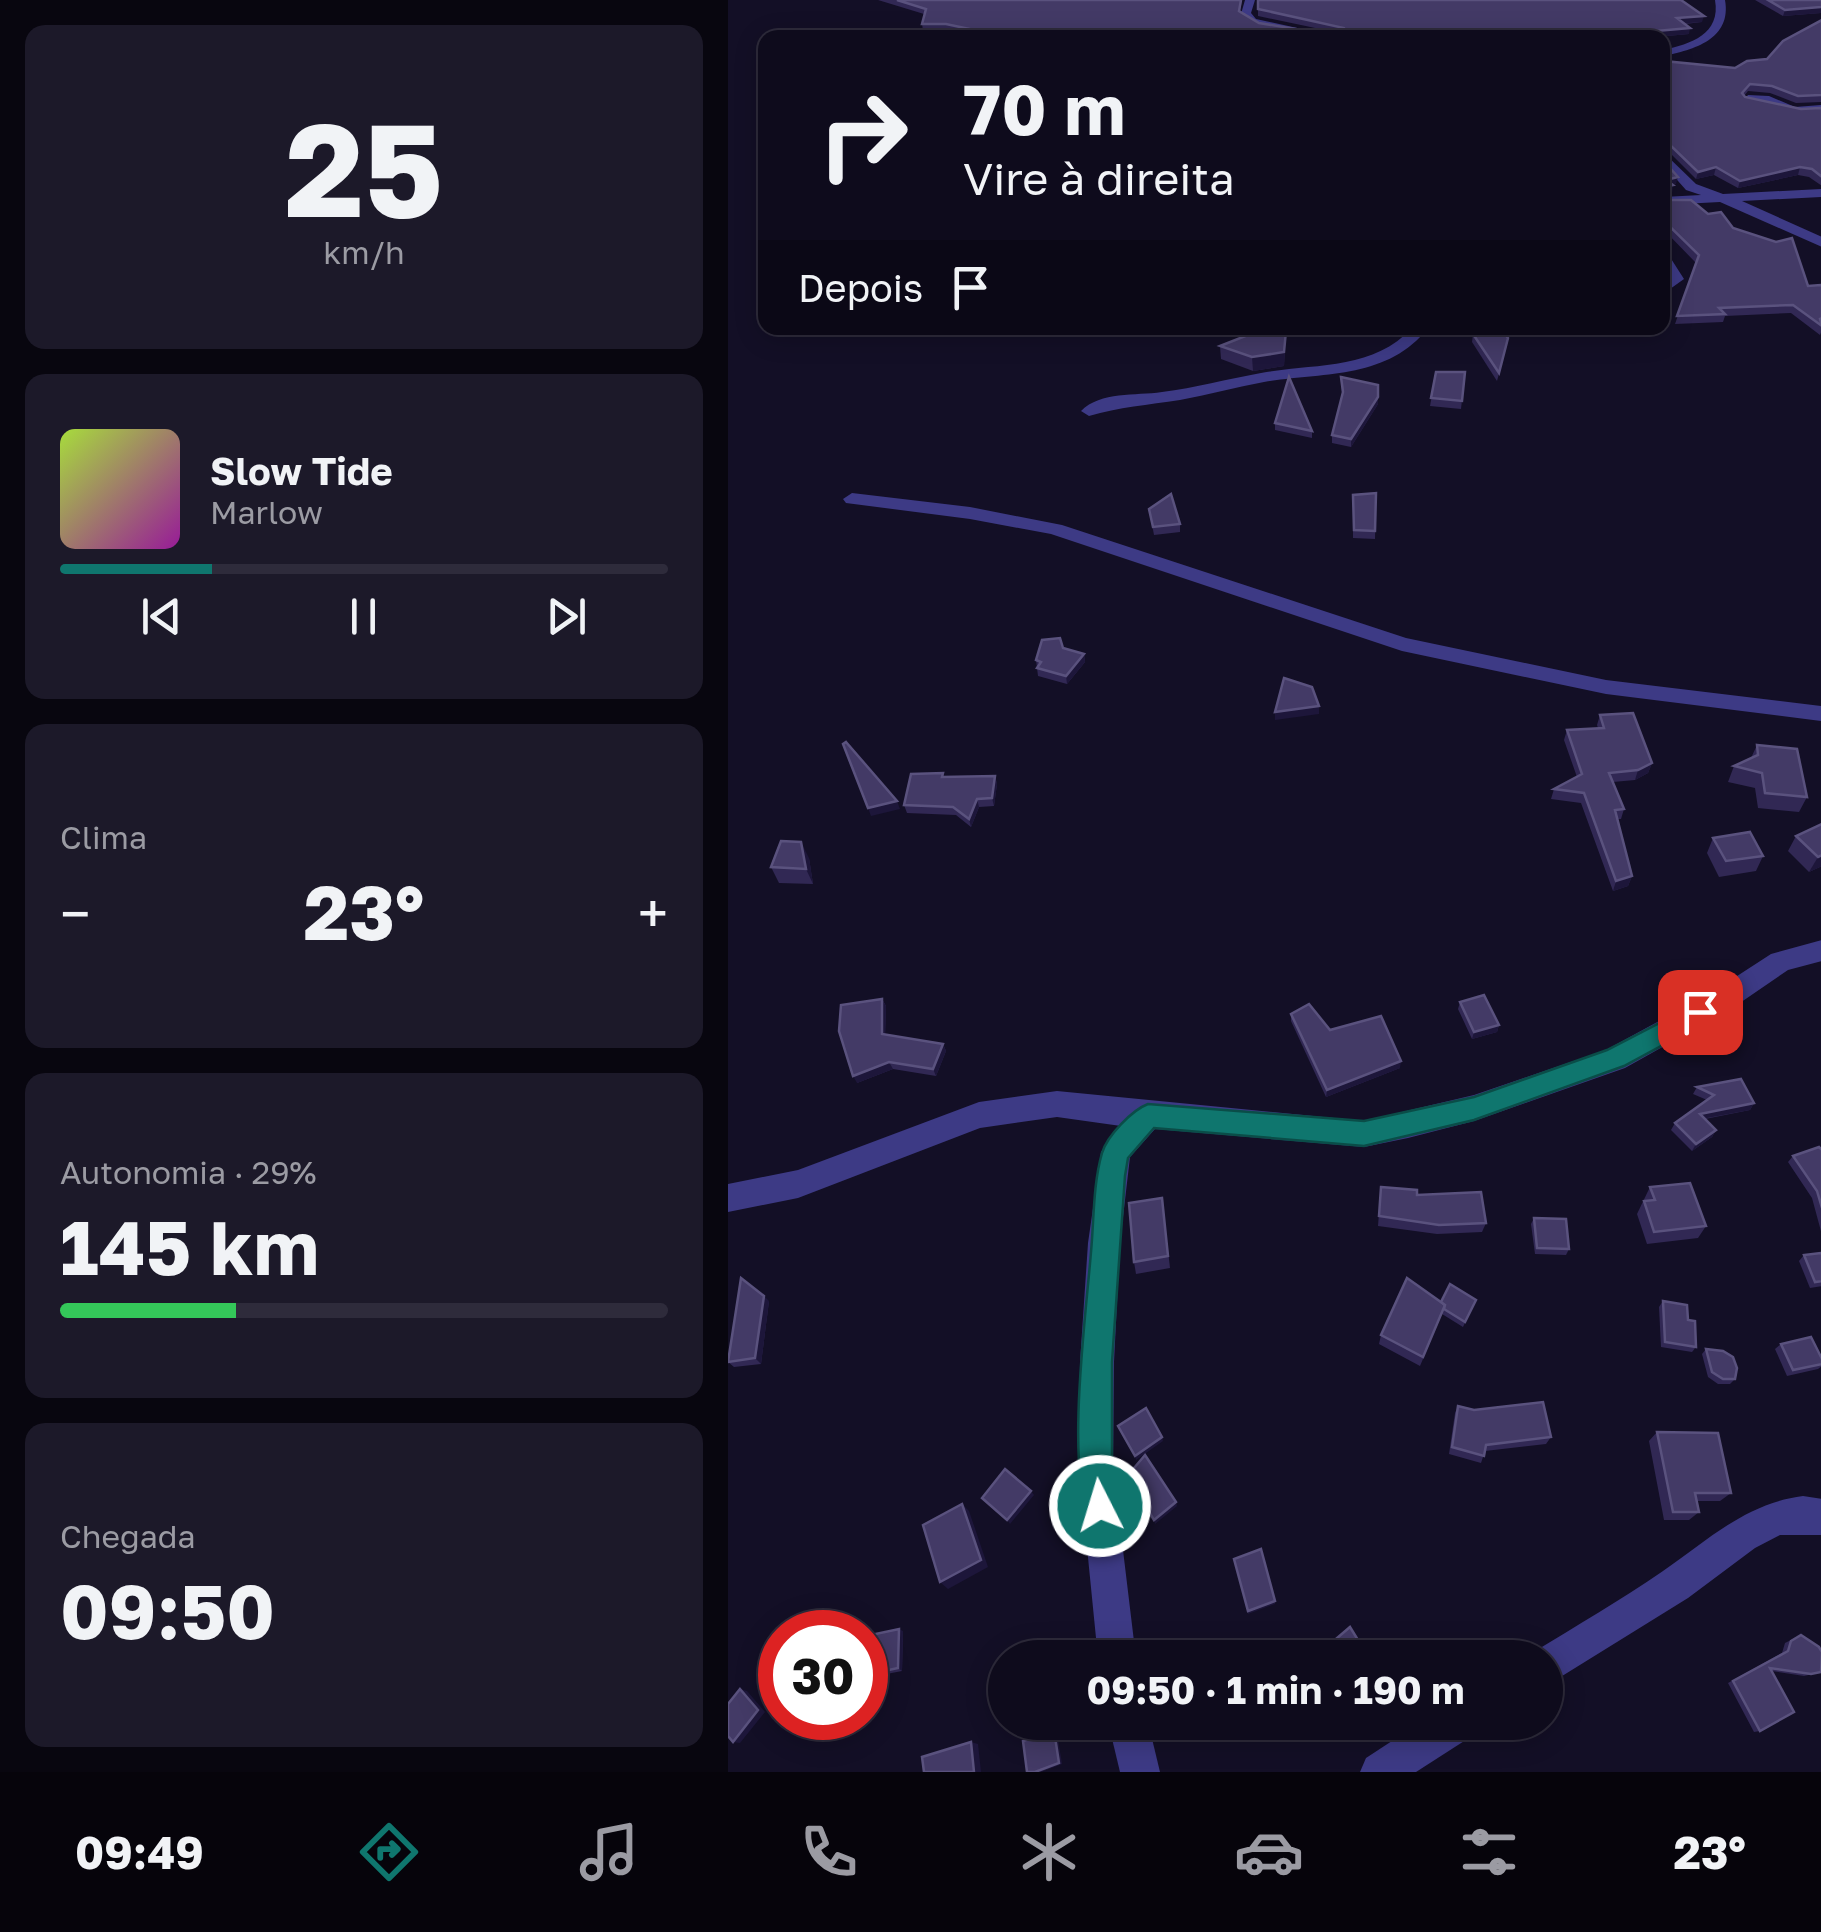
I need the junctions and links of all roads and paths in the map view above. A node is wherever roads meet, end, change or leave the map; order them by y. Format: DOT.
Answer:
graph roads {
  1 [pos="1250,0"];
  2 [pos="1720,0"];
  3 [pos="1298,30"];
  4 [pos="1670,51"];
  5 [pos="1748,98"];
  6 [pos="1822,108"];
  7 [pos="1670,165"];
  8 [pos="1822,193"];
  9 [pos="1719,196"];
  10 [pos="1670,201"];
  11 [pos="1822,243"];
  12 [pos="1413,335"];
  13 [pos="1089,411"];
  14 [pos="852,499"];
  15 [pos="1822,714"];
  16 [pos="1822,950"];
  17 [pos="1100,1112"];
  18 [pos="1148,1116"];
  19 [pos="1116,1152"];
  20 [pos="728,1198"];
  21 [pos="1822,1516"];
  22 [pos="1116,1640"];
  23 [pos="1563,1656"];
  24 [pos="1430,1740"];
  25 [pos="1380,1772"];
  1 -- 3 [label="street"];
  2 -- 4 [label="street"];
  5 -- 6 [label="street"];
  7 -- 9 [label="street"];
  8 -- 9 [label="street"];
  9 -- 10 [label="street"];
  9 -- 11 [label="street"];
  12 -- 13 [label="street"];
  14 -- 15 [label="street"];
  16 -- 18 [label="street"];
  17 -- 18 [label="street"];
  17 -- 19 [label="street"];
  17 -- 20 [label="street"];
  18 -- 19 [label="street"];
  19 -- 22 [label="street"];
  21 -- 23 [label="street"];
  24 -- 25 [label="street"];
}
